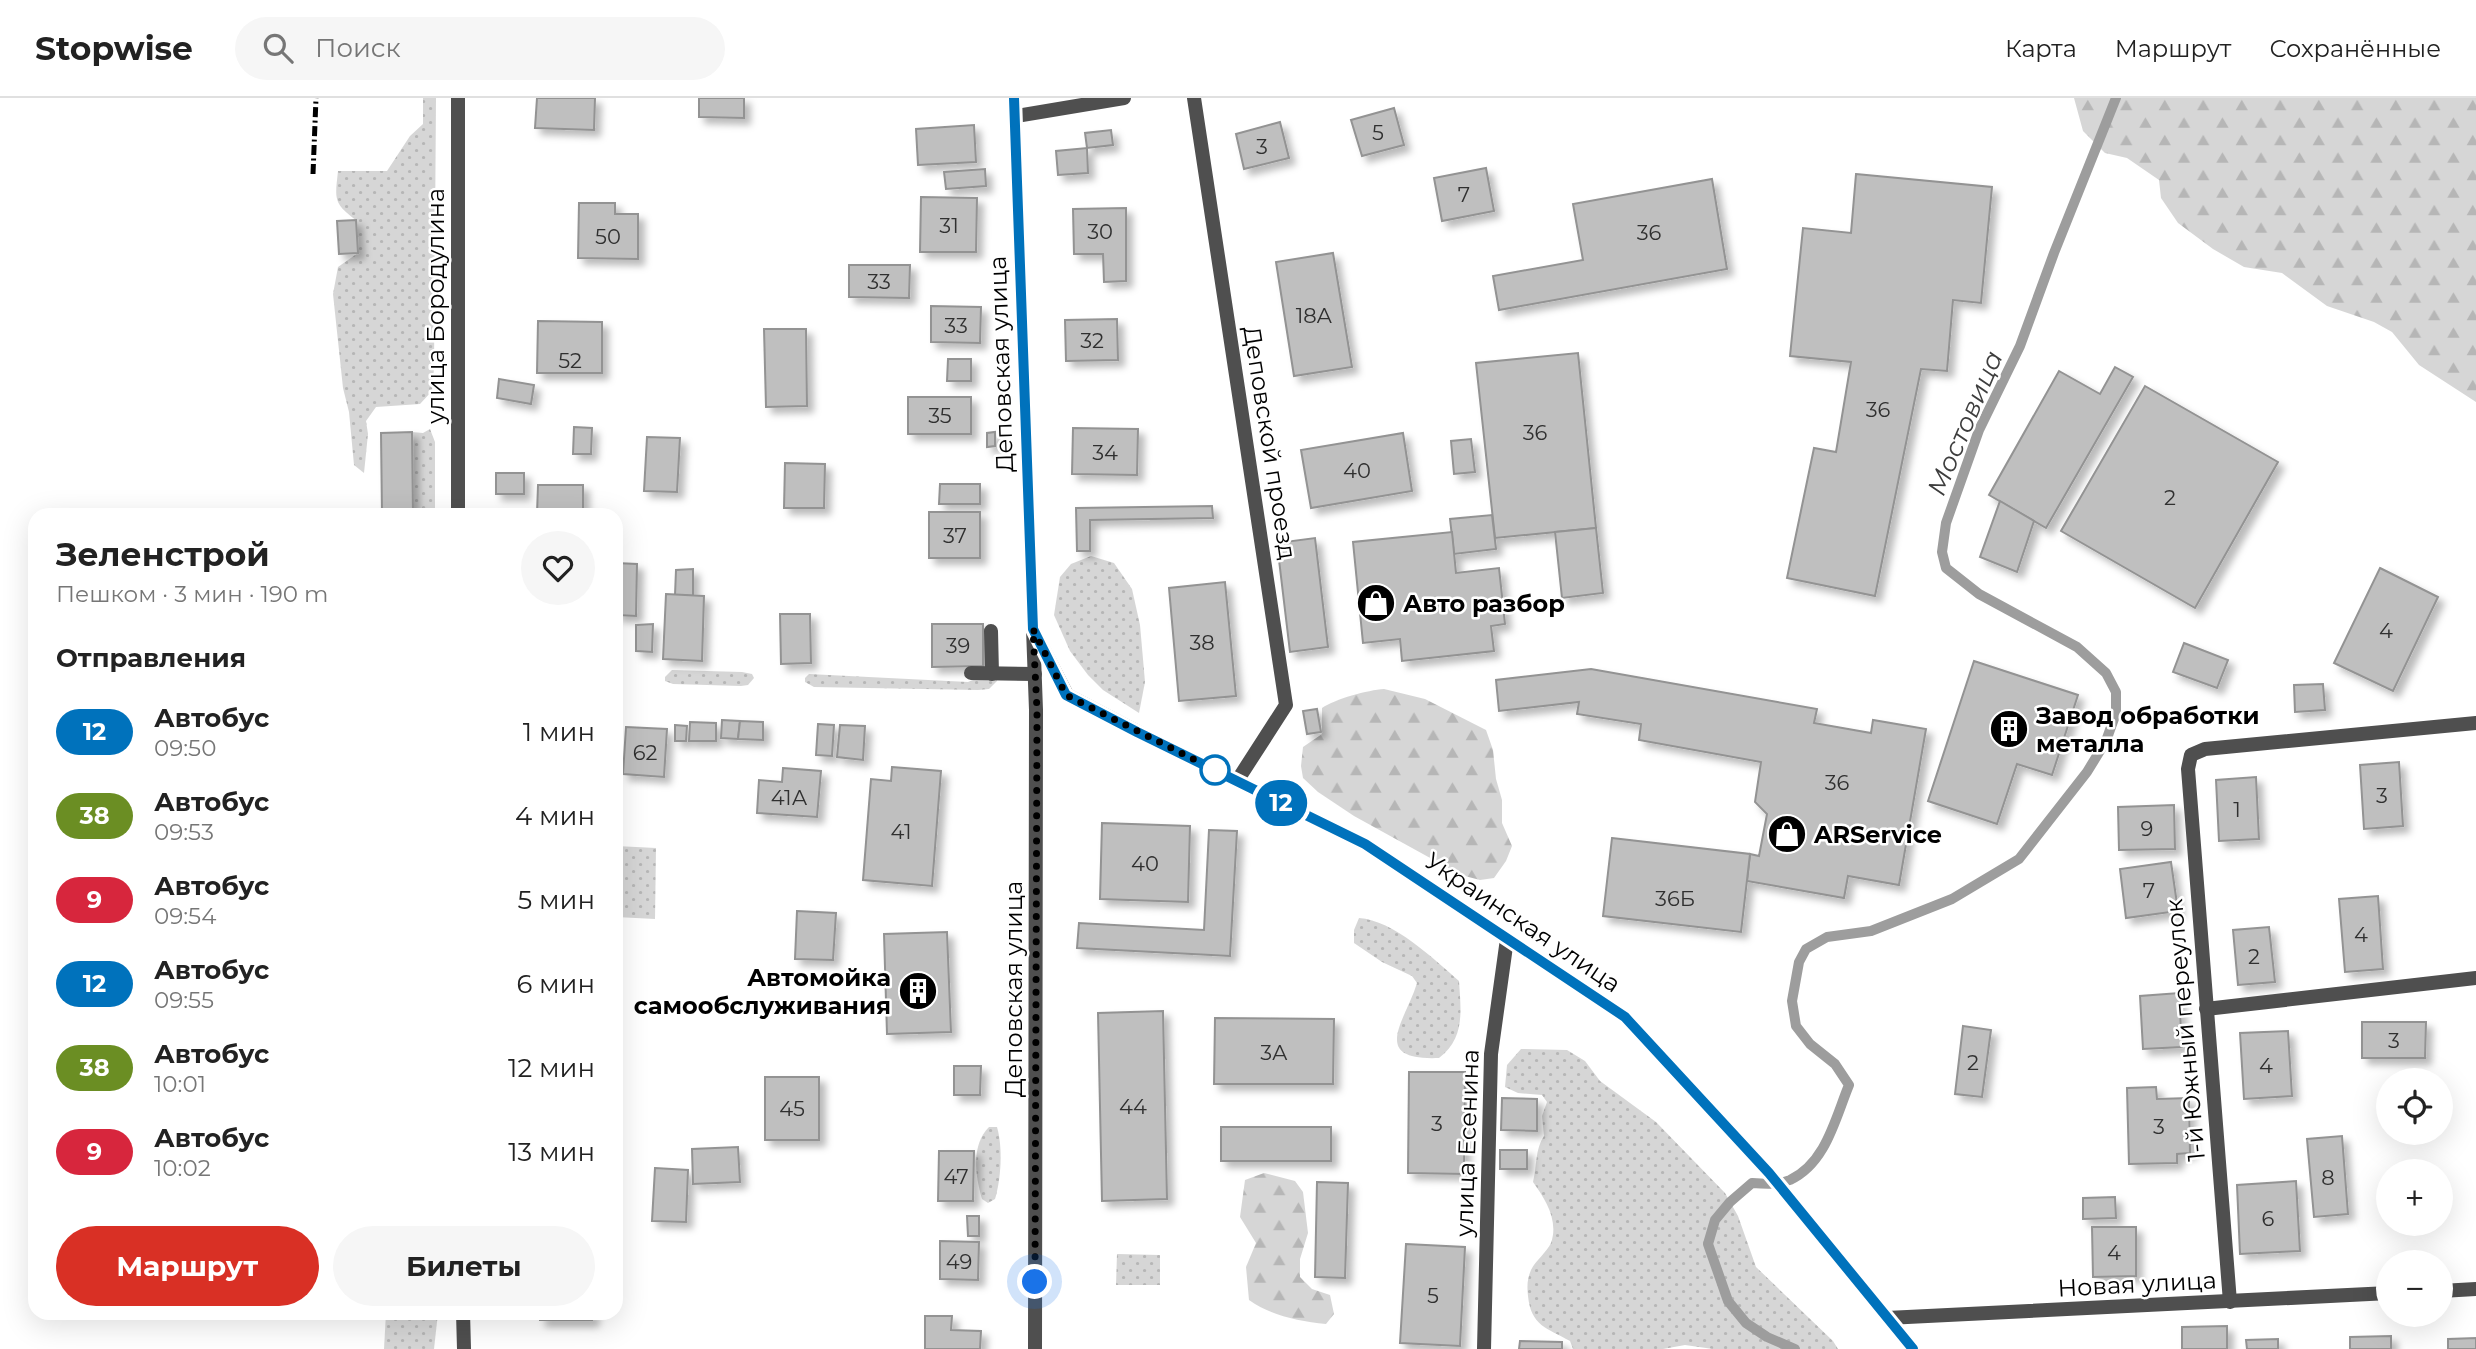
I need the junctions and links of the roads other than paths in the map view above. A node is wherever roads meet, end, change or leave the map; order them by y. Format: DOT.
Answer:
graph roads {
  1 [pos="458,98"];
  2 [pos="1014,98"];
  3 [pos="1124,98"];
  4 [pos="1194,98"];
  5 [pos="1016,116"];
  6 [pos="458,508"];
  7 [pos="1033,629"];
  8 [pos="991,631"];
  9 [pos="971,673"];
  10 [pos="992,674"];
  11 [pos="1035,674"];
  12 [pos="1116,721"];
  13 [pos="2476,723"];
  14 [pos="1237,781"];
  15 [pos="1507,939"];
  16 [pos="2476,978"];
  17 [pos="2206,1009"];
  18 [pos="2476,1289"];
  19 [pos="2453,1290"];
  20 [pos="2376,1294"];
  21 [pos="2231,1302"];
  22 [pos="1887,1318"];
  23 [pos="463,1320"];
  24 [pos="464,1349"];
  25 [pos="1035,1349"];
  26 [pos="1484,1349"];
  27 [pos="1913,1349"];
  1 -- 6 [label="street, улица Бородулина"];
  2 -- 5 [label="main road, Деповская улица"];
  3 -- 5 [label="street"];
  4 -- 14 [label="street, Деповской проезд"];
  5 -- 7 [label="main road, Деповская улица"];
  7 -- 11 [label="street, Деповская улица"];
  7 -- 12 [label="main road, Деповская улица"];
  8 -- 10 [label="street"];
  9 -- 10 [label="street"];
  10 -- 11 [label="street"];
  11 -- 25 [label="street, Деповская улица"];
  12 -- 14 [label="main road, Украинская улица"];
  13 -- 17 [label="street, 1-й Южный переулок"];
  14 -- 15 [label="main road, Украинская улица"];
  15 -- 22 [label="main road, Украинская улица"];
  15 -- 26 [label="street, улица Есенина"];
  16 -- 17 [label="street"];
  17 -- 21 [label="street, 1-й Южный переулок"];
  18 -- 19 [label="street"];
  20 -- 21 [label="street, Новая улица"];
  21 -- 22 [label="street, Новая улица"];
  22 -- 27 [label="main road, Украинская улица"];
  23 -- 24 [label="street"];
}
